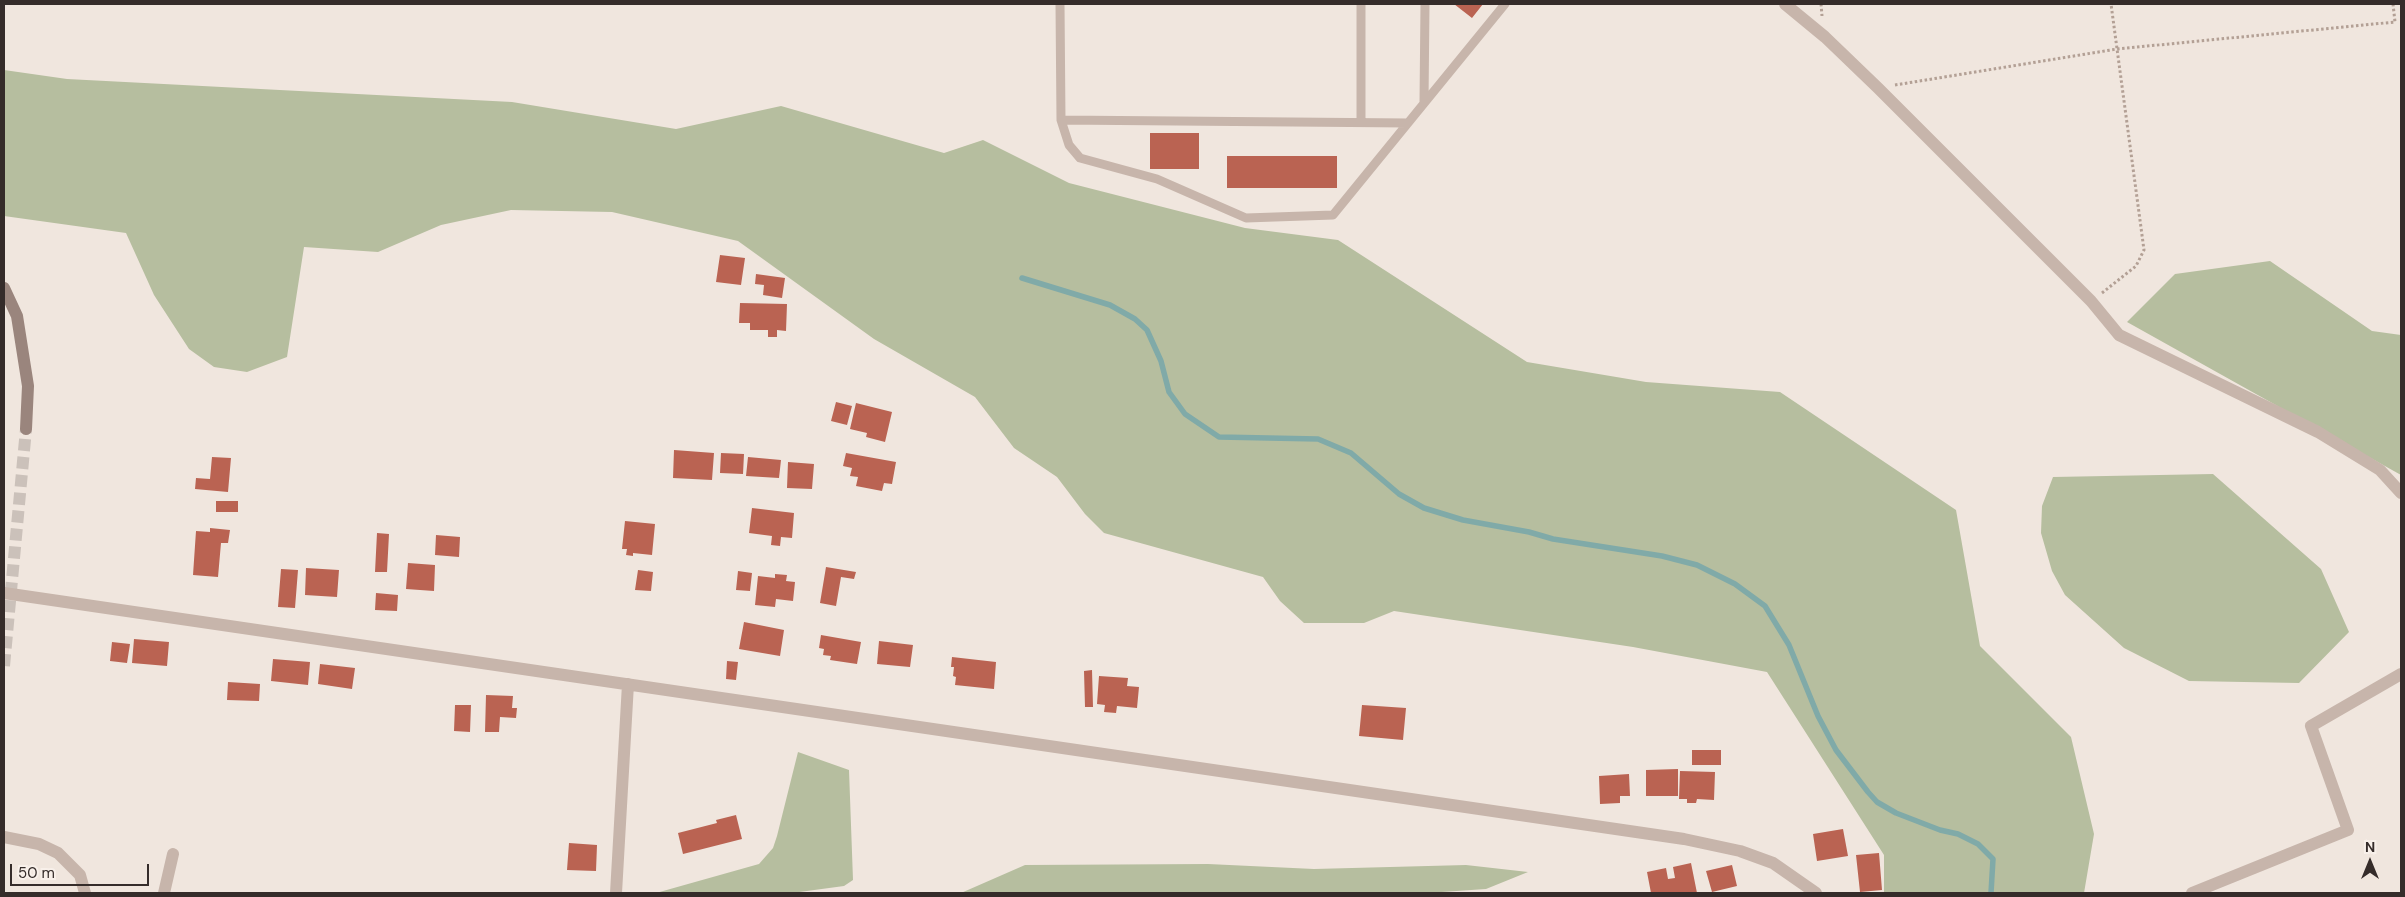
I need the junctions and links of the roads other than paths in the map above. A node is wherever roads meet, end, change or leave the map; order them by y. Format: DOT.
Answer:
graph roads {
  1 [pos="1060,4"];
  2 [pos="1361,4"];
  3 [pos="1425,4"];
  4 [pos="1505,4"];
  5 [pos="1785,4"];
  6 [pos="1424,102"];
  7 [pos="1061,120"];
  8 [pos="1361,122"];
  9 [pos="1408,123"];
  10 [pos="4,288"];
  11 [pos="26,429"];
  12 [pos="2401,493"];
  13 [pos="4,593"];
  14 [pos="2401,674"];
  15 [pos="628,684"];
  16 [pos="4,837"];
  17 [pos="173,854"];
  18 [pos="1800,887"];
  19 [pos="85,893"];
  20 [pos="164,893"];
  21 [pos="616,893"];
  22 [pos="1816,893"];
  23 [pos="2192,893"];
  1 -- 7 [label="lane"];
  2 -- 8 [label="lane"];
  3 -- 6 [label="lane"];
  4 -- 6 [label="lane"];
  5 -- 12 [label="street"];
  6 -- 9 [label="lane"];
  7 -- 8 [label="lane"];
  7 -- 9 [label="lane"];
  8 -- 9 [label="lane"];
  10 -- 11 [label="street"];
  13 -- 15 [label="street"];
  14 -- 23 [label="street"];
  15 -- 18 [label="street"];
  15 -- 21 [label="street"];
  16 -- 19 [label="street"];
  17 -- 20 [label="street"];
  18 -- 22 [label="street"];
}
